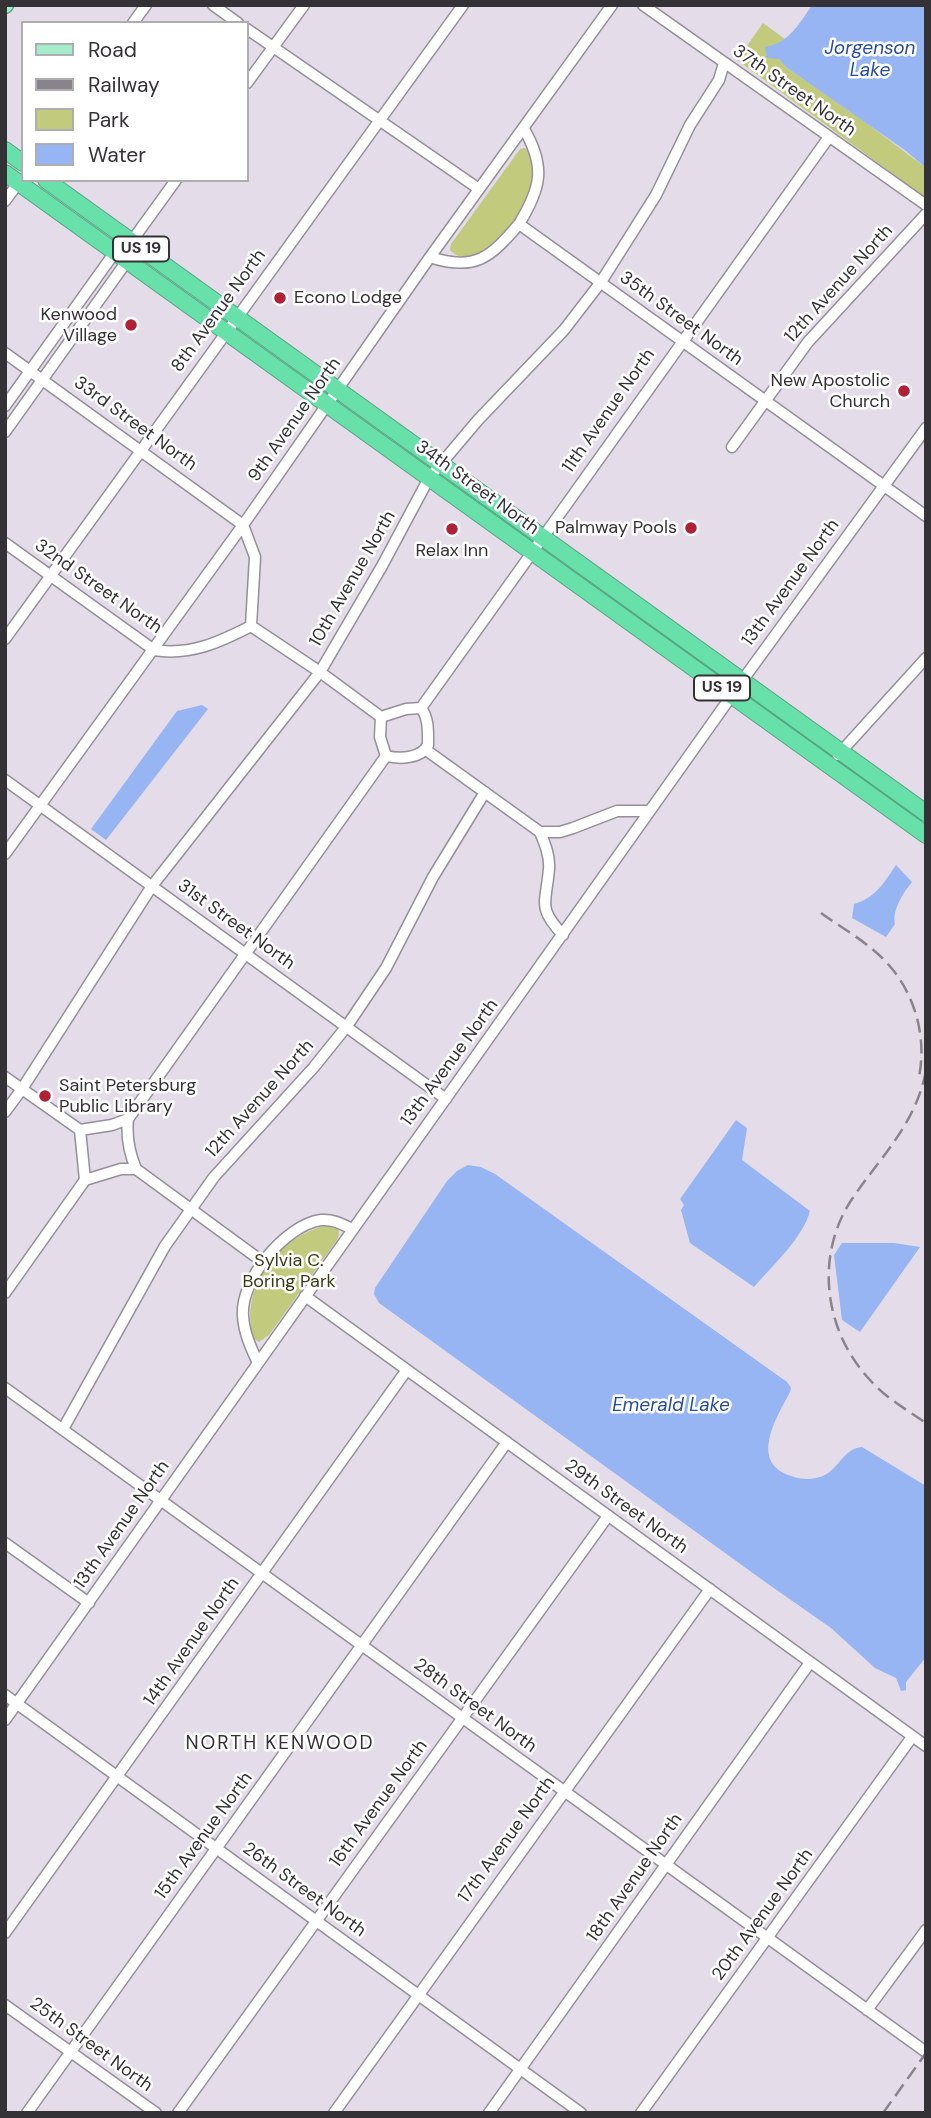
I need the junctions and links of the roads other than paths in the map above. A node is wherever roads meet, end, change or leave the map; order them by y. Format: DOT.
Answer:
graph roads {
  1 [pos="146,5"];
  2 [pos="213,5"];
  3 [pos="304,5"];
  4 [pos="463,5"];
  5 [pos="612,5"];
  6 [pos="643,5"];
  7 [pos="134,21"];
  8 [pos="235,21"];
  9 [pos="248,30"];
  10 [pos="273,47"];
  11 [pos="724,63"];
  12 [pos="248,82"];
  13 [pos="380,120"];
  14 [pos="524,129"];
  15 [pos="829,137"];
  16 [pos="5,150"];
  17 [pos="21,162"];
  18 [pos="12,177"];
  19 [pos="49,182"];
  20 [pos="175,182"];
  21 [pos="479,190"];
  22 [pos="5,201"];
  23 [pos="926,205"];
  24 [pos="926,214"];
  25 [pos="519,224"];
  26 [pos="131,242"];
  27 [pos="121,256"];
  28 [pos="430,257"];
  29 [pos="601,282"];
  30 [pos="236,317"];
  31 [pos="226,331"];
  32 [pos="681,340"];
  33 [pos="5,353"];
  34 [pos="30,371"];
  35 [pos="42,380"];
  36 [pos="337,389"];
  37 [pos="764,401"];
  38 [pos="327,405"];
  39 [pos="5,406"];
  40 [pos="926,428"];
  41 [pos="5,432"];
  42 [pos="732,447"];
  43 [pos="141,449"];
  44 [pos="440,463"];
  45 [pos="429,478"];
  46 [pos="884,486"];
  47 [pos="926,516"];
  48 [pos="243,525"];
  49 [pos="542,537"];
  50 [pos="5,544"];
  51 [pos="531,551"];
  52 [pos="50,575"];
  53 [pos="642,609"];
  54 [pos="632,623"];
  55 [pos="251,626"];
  56 [pos="5,639"];
  57 [pos="154,649"];
  58 [pos="926,658"];
  59 [pos="320,672"];
  60 [pos="742,681"];
  61 [pos="732,695"];
  62 [pos="421,708"];
  63 [pos="381,718"];
  64 [pos="426,750"];
  65 [pos="841,752"];
  66 [pos="386,756"];
  67 [pos="828,765"];
  68 [pos="5,780"];
  69 [pos="485,792"];
  70 [pos="40,805"];
  71 [pos="650,811"];
  72 [pos="926,813"];
  73 [pos="540,832"];
  74 [pos="926,835"];
  75 [pos="5,854"];
  76 [pos="152,886"];
  77 [pos="563,935"];
  78 [pos="245,953"];
  79 [pos="347,1026"];
  80 [pos="5,1077"];
  81 [pos="22,1089"];
  82 [pos="446,1099"];
  83 [pos="5,1112"];
  84 [pos="128,1119"];
  85 [pos="80,1130"];
  86 [pos="136,1169"];
  87 [pos="85,1181"];
  88 [pos="190,1209"];
  89 [pos="352,1229"];
  90 [pos="263,1262"];
  91 [pos="5,1293"];
  92 [pos="305,1296"];
  93 [pos="258,1363"];
  94 [pos="407,1371"];
  95 [pos="5,1388"];
  96 [pos="63,1429"];
  97 [pos="507,1442"];
  98 [pos="162,1502"];
  99 [pos="608,1516"];
  100 [pos="5,1543"];
  101 [pos="262,1574"];
  102 [pos="709,1589"];
  103 [pos="89,1603"];
  104 [pos="363,1646"];
  105 [pos="809,1664"];
  106 [pos="5,1695"];
  107 [pos="17,1703"];
  108 [pos="463,1719"];
  109 [pos="5,1720"];
  110 [pos="912,1737"];
  111 [pos="926,1746"];
  112 [pos="118,1777"];
  113 [pos="564,1791"];
  114 [pos="216,1848"];
  115 [pos="666,1865"];
  116 [pos="316,1920"];
  117 [pos="926,1930"];
  118 [pos="5,1933"];
  119 [pos="768,1938"];
  120 [pos="418,1995"];
  121 [pos="5,2005"];
  122 [pos="867,2010"];
  123 [pos="926,2052"];
  124 [pos="70,2053"];
  125 [pos="521,2069"];
  126 [pos="27,2113"];
  127 [pos="156,2113"];
  128 [pos="178,2113"];
  129 [pos="334,2113"];
  130 [pos="489,2113"];
  131 [pos="581,2113"];
  132 [pos="641,2113"];
  1 -- 7 [label="street"];
  2 -- 8 [label="street"];
  3 -- 10 [label="street"];
  4 -- 13 [label="street, 8th Avenue North"];
  5 -- 14 [label="street, 9th Avenue North"];
  6 -- 11 [label="street, 37th Street North"];
  9 -- 10 [label="street"];
  10 -- 12 [label="street"];
  10 -- 13 [label="street"];
  11 -- 15 [label="street, 37th Street North"];
  11 -- 29 [label="street, 10th Avenue North"];
  13 -- 21 [label="street"];
  13 -- 30 [label="street, 8th Avenue North"];
  14 -- 21 [label="street, 9th Avenue North"];
  14 -- 25 [label="street"];
  15 -- 23 [label="street, 37th Street North"];
  15 -- 32 [label="street, 11th Avenue North"];
  16 -- 17 [label="highway"];
  18 -- 22 [label="street"];
  18 -- 27 [label="highway, 34th Street North / US 19"];
  19 -- 26 [label="highway, 34th Street North / US 19"];
  20 -- 26 [label="street"];
  21 -- 28 [label="street, 9th Avenue North"];
  24 -- 37 [label="street, 12th Avenue North"];
  25 -- 28 [label="street"];
  25 -- 29 [label="street, 35th Street North"];
  26 -- 27 [label="street"];
  26 -- 30 [label="highway, 34th Street North / US 19"];
  27 -- 31 [label="highway, 34th Street North / US 19"];
  27 -- 34 [label="street"];
  27 -- 35 [label="street"];
  28 -- 36 [label="street, 9th Avenue North"];
  29 -- 32 [label="street, 35th Street North"];
  29 -- 44 [label="street, 10th Avenue North"];
  30 -- 31 [label="street, 8th Avenue North"];
  30 -- 36 [label="highway, 34th Street North / US 19"];
  31 -- 38 [label="highway, 34th Street North / US 19"];
  31 -- 43 [label="street, 8th Avenue North"];
  32 -- 37 [label="street, 35th Street North"];
  32 -- 49 [label="street, 11th Avenue North"];
  33 -- 34 [label="street, 33rd Street North"];
  34 -- 35 [label="street, 33rd Street North"];
  34 -- 39 [label="street"];
  35 -- 41 [label="street"];
  35 -- 43 [label="street, 33rd Street North"];
  36 -- 38 [label="street, 9th Avenue North"];
  36 -- 44 [label="highway, 34th Street North / US 19"];
  37 -- 42 [label="street, 12th Avenue North"];
  37 -- 46 [label="street, 35th Street North"];
  38 -- 45 [label="highway, 34th Street North / US 19"];
  38 -- 48 [label="street, 9th Avenue North"];
  40 -- 46 [label="street, 13th Avenue North"];
  43 -- 48 [label="street, 33rd Street North"];
  43 -- 52 [label="street, 8th Avenue North"];
  44 -- 45 [label="street, 10th Avenue North"];
  44 -- 49 [label="highway, 34th Street North / US 19"];
  45 -- 51 [label="highway, 34th Street North / US 19"];
  45 -- 59 [label="street, 10th Avenue North"];
  46 -- 47 [label="street, 35th Street North"];
  46 -- 60 [label="street, 13th Avenue North"];
  48 -- 55 [label="street"];
  48 -- 57 [label="street, 9th Avenue North"];
  49 -- 51 [label="street, 11th Avenue North"];
  49 -- 53 [label="highway, 34th Street North / US 19"];
  50 -- 52 [label="street, 32nd Street North"];
  51 -- 54 [label="highway, 34th Street North / US 19"];
  51 -- 62 [label="street, 11th Avenue North"];
  52 -- 56 [label="street, 8th Avenue North"];
  52 -- 57 [label="street, 32nd Street North"];
  53 -- 54 [label="highway"];
  53 -- 60 [label="highway, 34th Street North / US 19"];
  54 -- 61 [label="highway, 34th Street North / US 19"];
  55 -- 57 [label="street, 32nd Street North"];
  55 -- 59 [label="street"];
  57 -- 70 [label="street, 9th Avenue North"];
  58 -- 65 [label="street"];
  59 -- 63 [label="street"];
  59 -- 76 [label="street, 10th Avenue North"];
  60 -- 61 [label="street, 13th Avenue North"];
  60 -- 65 [label="highway, 34th Street North / US 19"];
  61 -- 67 [label="highway, 34th Street North / US 19"];
  61 -- 71 [label="street, 13th Avenue North"];
  62 -- 63 [label="street"];
  62 -- 64 [label="street"];
  63 -- 66 [label="street"];
  64 -- 66 [label="street"];
  64 -- 69 [label="street"];
  65 -- 67 [label="street"];
  65 -- 72 [label="highway, 34th Street North / US 19"];
  66 -- 78 [label="street"];
  67 -- 74 [label="highway, 34th Street North / US 19"];
  68 -- 70 [label="street, 31st Street North"];
  69 -- 73 [label="street"];
  69 -- 79 [label="street, 12th Avenue North"];
  70 -- 75 [label="street, 9th Avenue North"];
  70 -- 76 [label="street, 31st Street North"];
  71 -- 73 [label="street"];
  71 -- 77 [label="street, 13th Avenue North"];
  73 -- 77 [label="street"];
  76 -- 78 [label="street, 31st Street North"];
  76 -- 81 [label="street, 10th Avenue North"];
  77 -- 82 [label="street, 13th Avenue North"];
  78 -- 79 [label="street, 31st Street North"];
  78 -- 84 [label="street"];
  79 -- 82 [label="street, 31st Street North"];
  79 -- 88 [label="street, 12th Avenue North"];
  80 -- 81 [label="street"];
  81 -- 83 [label="street, 10th Avenue North"];
  81 -- 85 [label="street"];
  82 -- 89 [label="street, 13th Avenue North"];
  84 -- 85 [label="street"];
  84 -- 86 [label="street"];
  85 -- 87 [label="street"];
  86 -- 87 [label="street"];
  86 -- 88 [label="street"];
  87 -- 91 [label="street"];
  88 -- 90 [label="street"];
  88 -- 96 [label="street, 12th Avenue North"];
  89 -- 90 [label="street"];
  89 -- 92 [label="street, 13th Avenue North"];
  90 -- 93 [label="street"];
  92 -- 93 [label="street, 13th Avenue North"];
  92 -- 94 [label="street, 29th Street North"];
  93 -- 98 [label="street, 13th Avenue North"];
  94 -- 97 [label="street, 29th Street North"];
  94 -- 101 [label="street, 14th Avenue North"];
  95 -- 96 [label="street, 28th Street North"];
  96 -- 98 [label="street, 28th Street North"];
  97 -- 99 [label="street, 29th Street North"];
  97 -- 104 [label="street, 15th Avenue North"];
  98 -- 101 [label="street, 28th Street North"];
  98 -- 103 [label="street, 13th Avenue North"];
  99 -- 102 [label="street, 29th Street North"];
  99 -- 108 [label="street, 16th Avenue North"];
  100 -- 103 [label="street"];
  101 -- 104 [label="street, 28th Street North"];
  101 -- 112 [label="street, 14th Avenue North"];
  102 -- 105 [label="street, 29th Street North"];
  102 -- 113 [label="street, 17th Avenue North"];
  103 -- 107 [label="street, 13th Avenue North"];
  104 -- 108 [label="street, 28th Street North"];
  104 -- 114 [label="street, 15th Avenue North"];
  105 -- 110 [label="street, 29th Street North"];
  105 -- 115 [label="street, 18th Avenue North"];
  106 -- 107 [label="street, 26th Street North"];
  107 -- 109 [label="street, 13th Avenue North"];
  107 -- 112 [label="street, 26th Street North"];
  108 -- 113 [label="street, 28th Street North"];
  108 -- 116 [label="street, 16th Avenue North"];
  110 -- 111 [label="street, 29th Street North"];
  110 -- 119 [label="street, 20th Avenue North"];
  112 -- 114 [label="street, 26th Street North"];
  112 -- 118 [label="street, 14th Avenue North"];
  113 -- 115 [label="street, 28th Street North"];
  113 -- 120 [label="street, 17th Avenue North"];
  114 -- 116 [label="street, 26th Street North"];
  114 -- 124 [label="street, 15th Avenue North"];
  115 -- 119 [label="street, 28th Street North"];
  115 -- 125 [label="street, 18th Avenue North"];
  116 -- 120 [label="street, 26th Street North"];
  116 -- 128 [label="street, 16th Avenue North"];
  117 -- 122 [label="street"];
  119 -- 122 [label="street, 28th Street North"];
  119 -- 132 [label="street, 20th Avenue North"];
  120 -- 125 [label="street, 26th Street North"];
  120 -- 129 [label="street, 17th Avenue North"];
  121 -- 124 [label="street, 25th Street North"];
  122 -- 123 [label="street, 28th Street North"];
  124 -- 126 [label="street, 15th Avenue North"];
  124 -- 127 [label="street, 25th Street North"];
  125 -- 130 [label="street, 18th Avenue North"];
  125 -- 131 [label="street, 26th Street North"];
}
